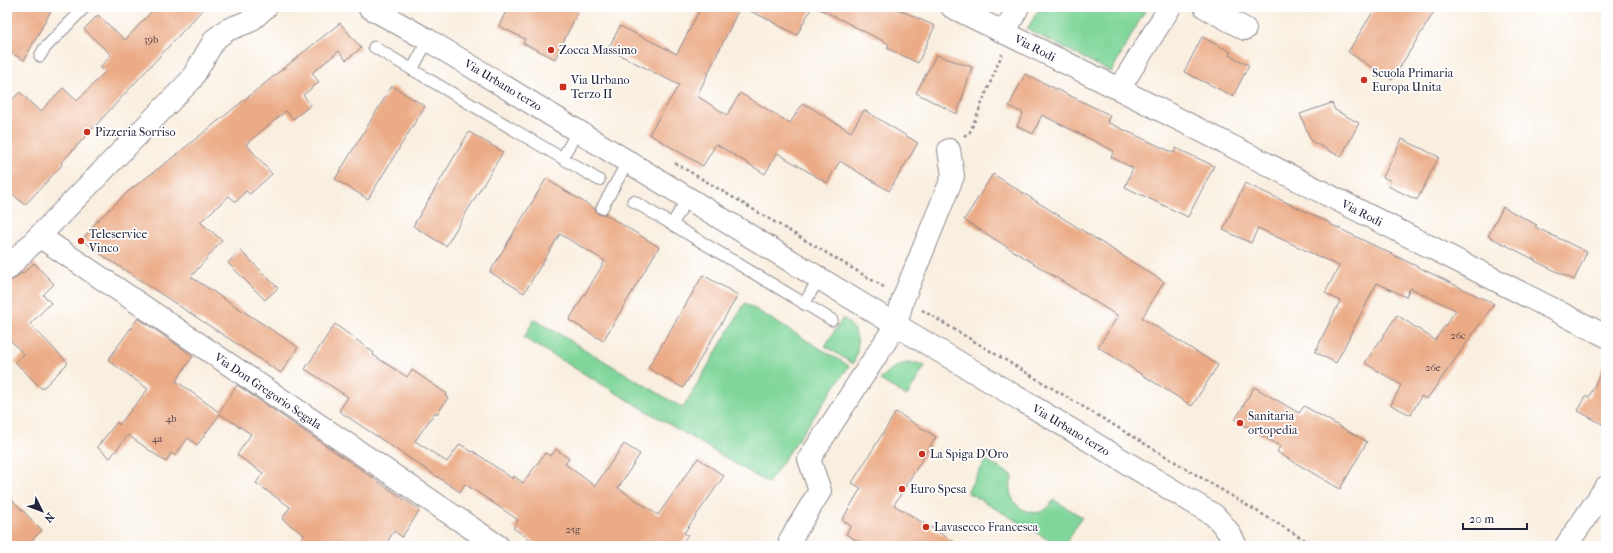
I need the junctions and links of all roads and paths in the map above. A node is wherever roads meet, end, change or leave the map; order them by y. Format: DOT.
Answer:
graph roads {
  1 [pos="85,7"];
  2 [pos="266,7"];
  3 [pos="369,7"];
  4 [pos="952,7"];
  5 [pos="1018,7"];
  6 [pos="1170,7"];
  7 [pos="1205,7"];
  8 [pos="1245,29"];
  9 [pos="1005,32"];
  10 [pos="428,40"];
  11 [pos="374,47"];
  12 [pos="40,56"];
  13 [pos="412,70"];
  14 [pos="1119,89"];
  15 [pos="578,131"];
  16 [pos="949,150"];
  17 [pos="562,158"];
  18 [pos="628,161"];
  19 [pos="675,162"];
  20 [pos="599,180"];
  21 [pos="688,198"];
  22 [pos="633,201"];
  23 [pos="602,208"];
  24 [pos="672,224"];
  25 [pos="39,236"];
  26 [pos="7,269"];
  27 [pos="819,278"];
  28 [pos="903,299"];
  29 [pos="804,304"];
  30 [pos="832,320"];
  31 [pos="896,325"];
  32 [pos="1606,336"];
  33 [pos="1606,487"];
  34 [pos="790,540"];
  35 [pos="498,546"];
  36 [pos="1236,546"];
  37 [pos="1308,546"];
  38 [pos="1566,546"];
  1 -- 12 [label="lane"];
  2 -- 25 [label="street"];
  3 -- 10 [label="street, Via Urbano terzo"];
  4 -- 9 [label="street, Via Rodi"];
  5 -- 9 [label="street"];
  6 -- 14 [label="street"];
  7 -- 8 [label="street"];
  9 -- 14 [label="street, Via Rodi"];
  9 -- 16 [label="path"];
  10 -- 13 [label="lane"];
  10 -- 15 [label="street, Via Urbano terzo"];
  11 -- 13 [label="lane"];
  13 -- 17 [label="lane"];
  14 -- 32 [label="street, Via Rodi"];
  15 -- 17 [label="lane"];
  15 -- 18 [label="street, Via Urbano terzo"];
  16 -- 28 [label="street"];
  17 -- 20 [label="lane"];
  18 -- 21 [label="street, Via Urbano terzo"];
  18 -- 23 [label="lane"];
  19 -- 28 [label="path"];
  21 -- 24 [label="lane"];
  21 -- 27 [label="street, Via Urbano terzo"];
  22 -- 24 [label="lane"];
  24 -- 29 [label="lane"];
  25 -- 26 [label="street"];
  25 -- 35 [label="street, Via Don Gregorio Segala"];
  27 -- 29 [label="lane"];
  27 -- 31 [label="street, Via Urbano terzo"];
  28 -- 31 [label="street"];
  28 -- 37 [label="path"];
  29 -- 30 [label="lane"];
  31 -- 34 [label="street"];
  31 -- 36 [label="street, Via Urbano terzo"];
  33 -- 38 [label="street"];
}
